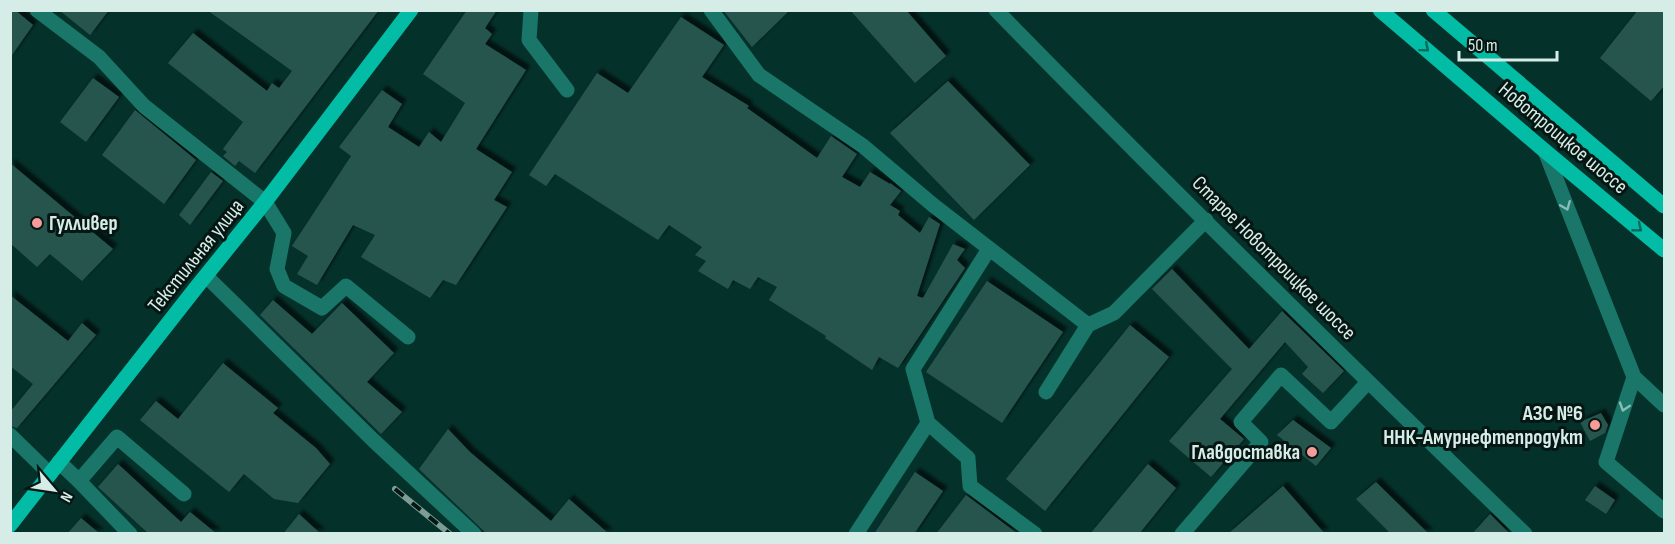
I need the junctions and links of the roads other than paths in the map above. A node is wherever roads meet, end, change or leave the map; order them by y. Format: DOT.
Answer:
graph roads {
  1 [pos="37,10"];
  2 [pos="411,10"];
  3 [pos="531,10"];
  4 [pos="711,10"];
  5 [pos="996,10"];
  6 [pos="1380,10"];
  7 [pos="1432,10"];
  8 [pos="567,90"];
  9 [pos="1545,151"];
  10 [pos="266,202"];
  11 [pos="1665,206"];
  12 [pos="1206,220"];
  13 [pos="989,249"];
  14 [pos="1665,250"];
  15 [pos="206,276"];
  16 [pos="1088,325"];
  17 [pos="408,337"];
  18 [pos="1634,377"];
  19 [pos="1368,382"];
  20 [pos="1046,392"];
  21 [pos="1665,405"];
  22 [pos="928,423"];
  23 [pos="10,435"];
  24 [pos="54,468"];
  25 [pos="79,481"];
  26 [pos="184,494"];
  27 [pos="1665,511"];
  28 [pos="10,525"];
  29 [pos="128,532"];
  30 [pos="474,534"];
  31 [pos="856,534"];
  32 [pos="1035,534"];
  33 [pos="1182,534"];
  34 [pos="1525,534"];
  1 -- 10 [label="street"];
  2 -- 10 [label="main road, Текстильная улица"];
  3 -- 8 [label="street"];
  4 -- 13 [label="street"];
  5 -- 12 [label="street, Старое Новотроицкое шоссе"];
  6 -- 9 [label="main road, Новотроицкое шоссе, one-way"];
  7 -- 11 [label="main road, Новотроицкое шоссе"];
  9 -- 14 [label="main road, Новотроицкое шоссе, one-way"];
  9 -- 18 [label="street, one-way"];
  10 -- 15 [label="main road, Текстильная улица"];
  10 -- 17 [label="street"];
  12 -- 16 [label="street"];
  12 -- 19 [label="street, Старое Новотроицкое шоссе"];
  13 -- 16 [label="street"];
  13 -- 22 [label="street"];
  15 -- 24 [label="main road, Текстильная улица"];
  15 -- 30 [label="street"];
  16 -- 20 [label="street"];
  18 -- 21 [label="street"];
  18 -- 27 [label="street, one-way"];
  19 -- 33 [label="street"];
  19 -- 34 [label="street, Старое Новотроицкое шоссе"];
  22 -- 31 [label="street"];
  22 -- 32 [label="street"];
  23 -- 24 [label="street"];
  24 -- 25 [label="street"];
  24 -- 28 [label="main road, Текстильная улица"];
  25 -- 26 [label="street"];
  25 -- 29 [label="street"];
}
